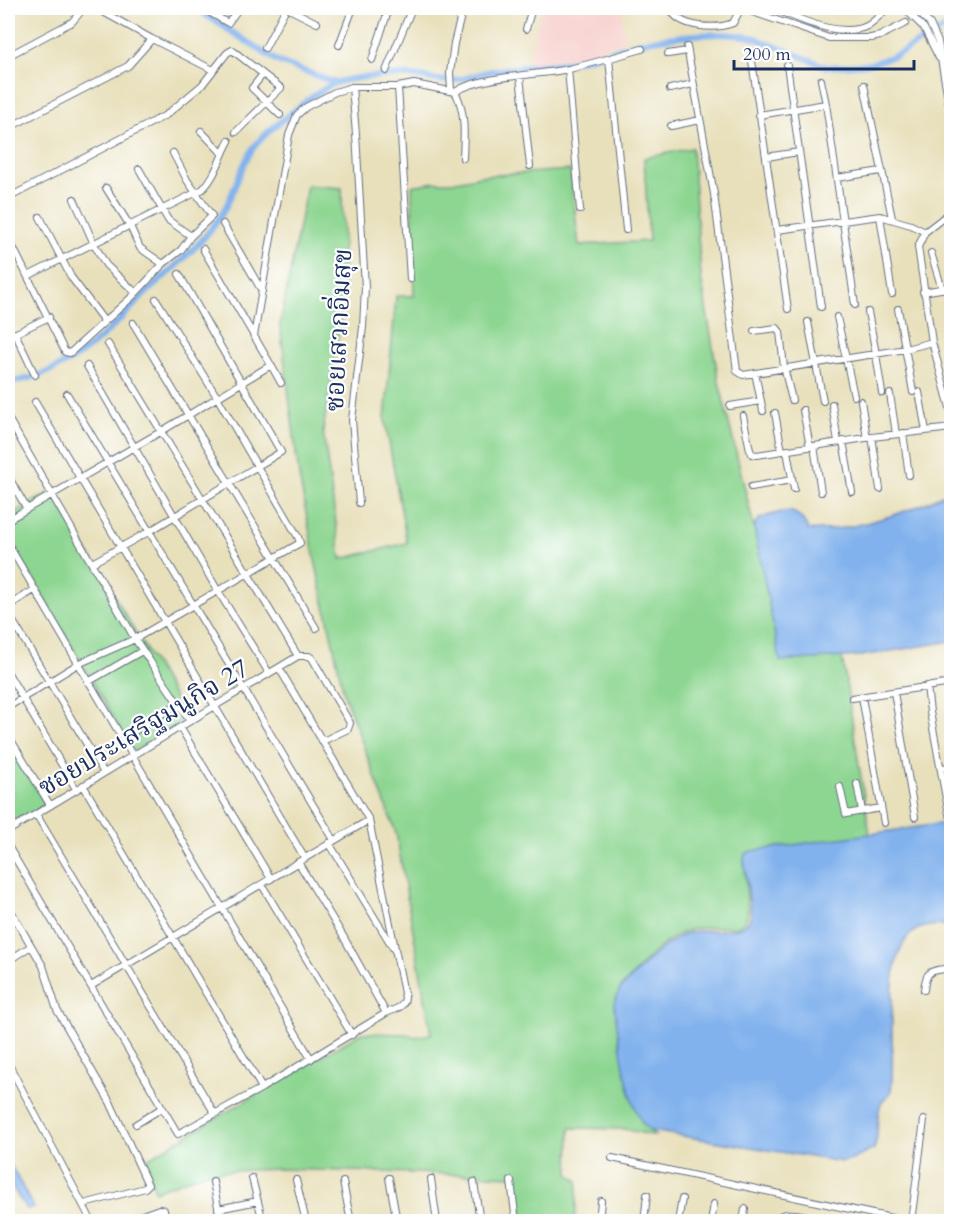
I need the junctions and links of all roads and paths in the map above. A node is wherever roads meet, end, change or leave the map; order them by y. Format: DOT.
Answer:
graph roads {
  1 [pos="84,8"];
  2 [pos="96,8"];
  3 [pos="202,8"];
  4 [pos="239,8"];
  5 [pos="286,8"];
  6 [pos="353,8"];
  7 [pos="389,8"];
  8 [pos="411,8"];
  9 [pos="463,8"];
  10 [pos="532,8"];
  11 [pos="670,8"];
  12 [pos="741,8"];
  13 [pos="772,8"];
  14 [pos="888,8"];
  15 [pos="904,8"];
  16 [pos="914,8"];
  17 [pos="317,23"];
  18 [pos="906,23"];
  19 [pos="927,26"];
  20 [pos="526,29"];
  21 [pos="152,39"];
  22 [pos="339,45"];
  23 [pos="265,48"];
  24 [pos="642,49"];
  25 [pos="668,54"];
  26 [pos="751,54"];
  27 [pos="8,56"];
  28 [pos="609,59"];
  29 [pos="372,60"];
  30 [pos="787,65"];
  31 [pos="568,69"];
  32 [pos="213,70"];
  33 [pos="386,71"];
  34 [pos="263,74"];
  35 [pos="520,76"];
  36 [pos="821,80"];
  37 [pos="693,84"];
  38 [pos="864,85"];
  39 [pos="352,87"];
  40 [pos="398,87"];
  41 [pos="670,89"];
  42 [pos="453,91"];
  43 [pos="268,103"];
  44 [pos="826,104"];
  45 [pos="792,109"];
  46 [pos="280,115"];
  47 [pos="759,115"];
  48 [pos="700,120"];
  49 [pos="951,121"];
  50 [pos="671,126"];
  51 [pos="8,128"];
  52 [pos="201,131"];
  53 [pos="236,132"];
  54 [pos="230,141"];
  55 [pos="799,152"];
  56 [pos="173,153"];
  57 [pos="222,153"];
  58 [pos="766,157"];
  59 [pos="463,158"];
  60 [pos="530,166"];
  61 [pos="139,169"];
  62 [pos="881,171"];
  63 [pos="837,178"];
  64 [pos="106,188"];
  65 [pos="196,194"];
  66 [pos="8,198"];
  67 [pos="74,199"];
  68 [pos="162,209"];
  69 [pos="580,210"];
  70 [pos="951,211"];
  71 [pos="880,216"];
  72 [pos="39,217"];
  73 [pos="891,218"];
  74 [pos="843,220"];
  75 [pos="224,224"];
  76 [pos="810,225"];
  77 [pos="130,226"];
  78 [pos="626,230"];
  79 [pos="777,230"];
  80 [pos="925,232"];
  81 [pos="191,236"];
  82 [pos="8,237"];
  83 [pos="94,244"];
  84 [pos="202,249"];
  85 [pos="931,253"];
  86 [pos="62,260"];
  87 [pos="163,264"];
  88 [pos="178,274"];
  89 [pos="28,276"];
  90 [pos="410,279"];
  91 [pos="951,287"];
  92 [pos="942,289"];
  93 [pos="262,292"];
  94 [pos="923,292"];
  95 [pos="136,293"];
  96 [pos="892,294"];
  97 [pos="156,298"];
  98 [pos="855,305"];
  99 [pos="821,308"];
  100 [pos="788,309"];
  101 [pos="898,309"];
  102 [pos="868,312"];
  103 [pos="49,317"];
  104 [pos="837,317"];
  105 [pos="104,321"];
  106 [pos="808,322"];
  107 [pos="134,323"];
  108 [pos="754,331"];
  109 [pos="15,333"];
  110 [pos="8,336"];
  111 [pos="254,336"];
  112 [pos="932,342"];
  113 [pos="108,344"];
  114 [pos="906,349"];
  115 [pos="876,354"];
  116 [pos="846,359"];
  117 [pos="815,363"];
  118 [pos="270,365"];
  119 [pos="87,366"];
  120 [pos="784,367"];
  121 [pos="756,372"];
  122 [pos="35,375"];
  123 [pos="242,382"];
  124 [pos="281,383"];
  125 [pos="882,393"];
  126 [pos="68,394"];
  127 [pos="890,394"];
  128 [pos="854,396"];
  129 [pos="217,397"];
  130 [pos="760,400"];
  131 [pos="792,400"];
  132 [pos="823,401"];
  133 [pos="861,401"];
  134 [pos="35,402"];
  135 [pos="832,404"];
  136 [pos="730,406"];
  137 [pos="803,410"];
  138 [pos="763,411"];
  139 [pos="189,413"];
  140 [pos="776,413"];
  141 [pos="951,415"];
  142 [pos="743,416"];
  143 [pos="8,422"];
  144 [pos="951,428"];
  145 [pos="162,431"];
  146 [pos="926,431"];
  147 [pos="900,434"];
  148 [pos="869,438"];
  149 [pos="841,442"];
  150 [pos="134,447"];
  151 [pos="812,447"];
  152 [pos="784,451"];
  153 [pos="108,462"];
  154 [pos="258,466"];
  155 [pos="909,475"];
  156 [pos="8,476"];
  157 [pos="80,478"];
  158 [pos="792,480"];
  159 [pos="231,483"];
  160 [pos="751,487"];
  161 [pos="794,489"];
  162 [pos="880,489"];
  163 [pos="821,492"];
  164 [pos="852,492"];
  165 [pos="51,495"];
  166 [pos="203,499"];
  167 [pos="359,503"];
  168 [pos="27,509"];
  169 [pos="176,515"];
  170 [pos="8,520"];
  171 [pos="150,531"];
  172 [pos="8,544"];
  173 [pos="121,547"];
  174 [pos="274,559"];
  175 [pos="92,563"];
  176 [pos="248,574"];
  177 [pos="34,590"];
  178 [pos="218,591"];
  179 [pos="193,605"];
  180 [pos="8,606"];
  181 [pos="8,613"];
  182 [pos="165,621"];
  183 [pos="316,628"];
  184 [pos="135,639"];
  185 [pos="142,651"];
  186 [pos="298,656"];
  187 [pos="78,664"];
  188 [pos="279,668"];
  189 [pos="269,673"];
  190 [pos="8,674"];
  191 [pos="49,682"];
  192 [pos="88,682"];
  193 [pos="951,684"];
  194 [pos="927,686"];
  195 [pos="243,689"];
  196 [pos="894,692"];
  197 [pos="862,697"];
  198 [pos="22,698"];
  199 [pos="852,698"];
  200 [pos="178,704"];
  201 [pos="8,707"];
  202 [pos="214,707"];
  203 [pos="190,721"];
  204 [pos="180,727"];
  205 [pos="8,735"];
  206 [pos="122,739"];
  207 [pos="323,741"];
  208 [pos="132,756"];
  209 [pos="951,767"];
  210 [pos="941,768"];
  211 [pos="104,773"];
  212 [pos="857,784"];
  213 [pos="83,785"];
  214 [pos="840,787"];
  215 [pos="76,789"];
  216 [pos="949,802"];
  217 [pos="50,806"];
  218 [pos="881,808"];
  219 [pos="862,811"];
  220 [pos="36,814"];
  221 [pos="949,814"];
  222 [pos="915,817"];
  223 [pos="369,820"];
  224 [pos="884,823"];
  225 [pos="8,831"];
  226 [pos="332,842"];
  227 [pos="8,846"];
  228 [pos="304,857"];
  229 [pos="298,862"];
  230 [pos="271,879"];
  231 [pos="262,885"];
  232 [pos="8,906"];
  233 [pos="222,906"];
  234 [pos="173,936"];
  235 [pos="31,946"];
  236 [pos="396,954"];
  237 [pos="8,961"];
  238 [pos="126,965"];
  239 [pos="951,968"];
  240 [pos="90,986"];
  241 [pos="924,990"];
  242 [pos="386,1013"];
  243 [pos="352,1035"];
  244 [pos="311,1059"];
  245 [pos="8,1063"];
  246 [pos="262,1088"];
  247 [pos="162,1108"];
  248 [pos="215,1114"];
  249 [pos="924,1120"];
  250 [pos="136,1124"];
  251 [pos="612,1158"];
  252 [pos="252,1178"];
  253 [pos="388,1178"];
  254 [pos="431,1179"];
  255 [pos="296,1180"];
  256 [pos="511,1181"];
  257 [pos="213,1182"];
  258 [pos="343,1182"];
  259 [pos="474,1182"];
  260 [pos="647,1195"];
  261 [pos="682,1199"];
  262 [pos="258,1201"];
  263 [pos="601,1201"];
  264 [pos="84,1204"];
  265 [pos="714,1204"];
  266 [pos="218,1209"];
  267 [pos="745,1209"];
  268 [pos="91,1220"];
  269 [pos="123,1221"];
  270 [pos="166,1221"];
  271 [pos="221,1221"];
  272 [pos="263,1221"];
  273 [pos="306,1221"];
  274 [pos="351,1221"];
  275 [pos="397,1221"];
  276 [pos="437,1221"];
  277 [pos="480,1221"];
  278 [pos="516,1221"];
  279 [pos="599,1221"];
  280 [pos="644,1221"];
  281 [pos="678,1221"];
  282 [pos="711,1221"];
  283 [pos="743,1221"];
  284 [pos="777,1221"];
  285 [pos="817,1221"];
  286 [pos="911,1221"];
  1 -- 27 [label="street"];
  2 -- 21 [label="street"];
  3 -- 4 [label="street"];
  5 -- 17 [label="street"];
  5 -- 23 [label="street"];
  6 -- 22 [label="street"];
  7 -- 29 [label="street"];
  8 -- 33 [label="street"];
  9 -- 42 [label="street"];
  10 -- 20 [label="street"];
  11 -- 12 [label="street"];
  12 -- 18 [label="street"];
  13 -- 14 [label="street"];
  15 -- 19 [label="street"];
  16 -- 19 [label="street"];
  19 -- 49 [label="street"];
  21 -- 32 [label="street"];
  21 -- 51 [label="street"];
  24 -- 28 [label="street"];
  25 -- 37 [label="street"];
  26 -- 47 [label="street"];
  28 -- 31 [label="street"];
  28 -- 78 [label="street"];
  30 -- 45 [label="street"];
  31 -- 35 [label="street"];
  31 -- 69 [label="street"];
  32 -- 34 [label="street"];
  32 -- 66 [label="street"];
  34 -- 43 [label="street"];
  34 -- 43 [label="street"];
  35 -- 42 [label="street"];
  35 -- 60 [label="street"];
  36 -- 44 [label="street"];
  37 -- 41 [label="street"];
  37 -- 48 [label="street"];
  38 -- 62 [label="street"];
  39 -- 40 [label="street"];
  39 -- 93 [label="street"];
  39 -- 167 [label="street, ซอยเสวกอิ่มสุข"];
  40 -- 42 [label="street"];
  40 -- 90 [label="street"];
  42 -- 59 [label="street"];
  43 -- 46 [label="street"];
  43 -- 53 [label="street"];
  44 -- 45 [label="street"];
  44 -- 63 [label="street"];
  45 -- 47 [label="street"];
  45 -- 55 [label="street"];
  47 -- 58 [label="street"];
  48 -- 50 [label="street"];
  48 -- 121 [label="street"];
  52 -- 57 [label="street"];
  54 -- 57 [label="street"];
  55 -- 58 [label="street"];
  55 -- 76 [label="street"];
  56 -- 65 [label="street"];
  57 -- 65 [label="street"];
  58 -- 79 [label="street"];
  61 -- 68 [label="street"];
  62 -- 63 [label="street"];
  62 -- 73 [label="street"];
  63 -- 74 [label="street"];
  64 -- 77 [label="street"];
  65 -- 68 [label="street"];
  65 -- 81 [label="street"];
  67 -- 83 [label="street"];
  68 -- 77 [label="street"];
  68 -- 81 [label="street"];
  70 -- 80 [label="street"];
  71 -- 73 [label="street"];
  71 -- 74 [label="street"];
  71 -- 96 [label="street"];
  72 -- 86 [label="street"];
  73 -- 80 [label="street"];
  74 -- 76 [label="street"];
  74 -- 98 [label="street"];
  75 -- 93 [label="street"];
  76 -- 79 [label="street"];
  76 -- 99 [label="street"];
  77 -- 83 [label="street"];
  77 -- 87 [label="street"];
  79 -- 100 [label="street"];
  80 -- 94 [label="street"];
  81 -- 87 [label="street"];
  82 -- 89 [label="street"];
  83 -- 86 [label="street"];
  83 -- 95 [label="street"];
  84 -- 111 [label="street"];
  85 -- 92 [label="street"];
  86 -- 89 [label="street"];
  86 -- 105 [label="street"];
  87 -- 95 [label="street"];
  88 -- 123 [label="street"];
  89 -- 103 [label="street"];
  91 -- 92 [label="street"];
  92 -- 94 [label="street"];
  93 -- 111 [label="street"];
  94 -- 112 [label="street"];
  95 -- 105 [label="street"];
  97 -- 129 [label="street"];
  101 -- 114 [label="street"];
  102 -- 115 [label="street"];
  103 -- 105 [label="street"];
  103 -- 109 [label="street"];
  104 -- 116 [label="street"];
  106 -- 117 [label="street"];
  107 -- 139 [label="street"];
  108 -- 120 [label="street"];
  109 -- 110 [label="street"];
  109 -- 122 [label="street"];
  111 -- 118 [label="street"];
  112 -- 114 [label="street"];
  112 -- 141 [label="street"];
  113 -- 145 [label="street"];
  114 -- 115 [label="street"];
  114 -- 146 [label="street"];
  115 -- 116 [label="street"];
  115 -- 125 [label="street"];
  116 -- 117 [label="street"];
  116 -- 128 [label="street"];
  117 -- 120 [label="street"];
  117 -- 132 [label="street"];
  118 -- 123 [label="street"];
  118 -- 124 [label="street"];
  119 -- 150 [label="street"];
  120 -- 121 [label="street"];
  120 -- 131 [label="street"];
  121 -- 130 [label="street"];
  123 -- 129 [label="street"];
  123 -- 154 [label="street"];
  126 -- 153 [label="street"];
  127 -- 147 [label="street"];
  129 -- 139 [label="street"];
  129 -- 154 [label="street"];
  130 -- 136 [label="street"];
  130 -- 138 [label="street"];
  133 -- 148 [label="street"];
  134 -- 157 [label="street"];
  135 -- 149 [label="street"];
  137 -- 151 [label="street"];
  139 -- 145 [label="street"];
  139 -- 159 [label="street"];
  140 -- 152 [label="street"];
  142 -- 152 [label="street"];
  143 -- 165 [label="street"];
  144 -- 146 [label="street"];
  145 -- 150 [label="street"];
  145 -- 166 [label="street"];
  146 -- 147 [label="street"];
  147 -- 148 [label="street"];
  147 -- 155 [label="street"];
  148 -- 149 [label="street"];
  148 -- 162 [label="street"];
  149 -- 151 [label="street"];
  149 -- 164 [label="street"];
  150 -- 153 [label="street"];
  150 -- 169 [label="street"];
  151 -- 152 [label="street"];
  151 -- 163 [label="street"];
  152 -- 158 [label="street"];
  153 -- 157 [label="street"];
  153 -- 171 [label="street"];
  154 -- 159 [label="street"];
  154 -- 174 [label="street"];
  156 -- 168 [label="street"];
  157 -- 165 [label="street"];
  157 -- 173 [label="street"];
  158 -- 160 [label="street"];
  158 -- 161 [label="street"];
  159 -- 166 [label="street"];
  159 -- 174 [label="street"];
  165 -- 168 [label="street"];
  165 -- 175 [label="street"];
  166 -- 169 [label="street"];
  166 -- 176 [label="street"];
  168 -- 170 [label="street"];
  169 -- 171 [label="street"];
  169 -- 178 [label="street"];
  171 -- 173 [label="street"];
  171 -- 179 [label="street"];
  172 -- 177 [label="street"];
  173 -- 175 [label="street"];
  173 -- 182 [label="street"];
  174 -- 176 [label="street"];
  174 -- 183 [label="street"];
  175 -- 184 [label="street"];
  176 -- 178 [label="street"];
  176 -- 186 [label="street"];
  177 -- 180 [label="street"];
  177 -- 187 [label="street"];
  178 -- 179 [label="street"];
  178 -- 189 [label="street"];
  179 -- 182 [label="street"];
  179 -- 195 [label="street"];
  181 -- 191 [label="street"];
  182 -- 184 [label="street"];
  182 -- 202 [label="street"];
  184 -- 185 [label="street"];
  184 -- 187 [label="street"];
  185 -- 192 [label="street"];
  185 -- 200 [label="street"];
  186 -- 188 [label="street, ซอยประเสริฐมนูกิจ 27"];
  186 -- 207 [label="street"];
  187 -- 191 [label="street"];
  187 -- 192 [label="street"];
  188 -- 189 [label="street, ซอยประเสริฐมนูกิจ 27"];
  188 -- 207 [label="street"];
  189 -- 195 [label="street, ซอยประเสริฐมนูกิจ 27"];
  190 -- 198 [label="street"];
  191 -- 198 [label="street"];
  191 -- 211 [label="street"];
  192 -- 206 [label="street"];
  193 -- 194 [label="street"];
  194 -- 196 [label="street"];
  194 -- 210 [label="street"];
  195 -- 202 [label="street, ซอยประเสริฐมนูกิจ 27"];
  195 -- 226 [label="street"];
  196 -- 197 [label="street"];
  196 -- 222 [label="street"];
  197 -- 199 [label="street"];
  197 -- 218 [label="street"];
  198 -- 201 [label="street"];
  198 -- 215 [label="street"];
  200 -- 203 [label="street"];
  200 -- 206 [label="street"];
  202 -- 203 [label="street, ซอยประเสริฐมนูกิจ 27"];
  202 -- 228 [label="street"];
  203 -- 204 [label="street, ซอยประเสริฐมนูกิจ 27"];
  204 -- 208 [label="street, ซอยประเสริฐมนูกิจ 27"];
  204 -- 230 [label="street"];
  205 -- 217 [label="street"];
  206 -- 208 [label="street"];
  207 -- 223 [label="street"];
  208 -- 211 [label="street, ซอยประเสริฐมนูกิจ 27"];
  208 -- 233 [label="street"];
  209 -- 210 [label="street"];
  210 -- 216 [label="street"];
  211 -- 213 [label="street, ซอยประเสริฐมนูกิจ 27"];
  212 -- 219 [label="street"];
  213 -- 215 [label="street, ซอยประเสริฐมนูกิจ 27"];
  213 -- 234 [label="street"];
  214 -- 219 [label="street"];
  215 -- 217 [label="street, ซอยประเสริฐมนูกิจ 27"];
  216 -- 221 [label="street"];
  217 -- 220 [label="street, ซอยประเสริฐมนูกิจ 27"];
  218 -- 219 [label="street"];
  218 -- 224 [label="street"];
  220 -- 225 [label="street, ซอยประเสริฐมนูกิจ 27"];
  220 -- 238 [label="street"];
  223 -- 226 [label="street"];
  223 -- 236 [label="street"];
  226 -- 228 [label="street"];
  226 -- 236 [label="street"];
  227 -- 240 [label="street"];
  228 -- 229 [label="street"];
  229 -- 230 [label="street"];
  229 -- 242 [label="street"];
  230 -- 231 [label="street"];
  231 -- 233 [label="street"];
  231 -- 243 [label="street"];
  232 -- 235 [label="street"];
  233 -- 234 [label="street"];
  233 -- 244 [label="street"];
  234 -- 238 [label="street"];
  234 -- 246 [label="street"];
  235 -- 237 [label="street"];
  235 -- 264 [label="street"];
  236 -- 242 [label="street"];
  238 -- 240 [label="street"];
  238 -- 248 [label="street"];
  239 -- 241 [label="street"];
  240 -- 247 [label="street"];
  242 -- 243 [label="street"];
  243 -- 244 [label="street"];
  244 -- 246 [label="street"];
  245 -- 264 [label="street"];
  246 -- 248 [label="street"];
  247 -- 248 [label="street"];
  247 -- 250 [label="street"];
  249 -- 286 [label="street"];
  251 -- 286 [label="street"];
  252 -- 262 [label="street"];
  253 -- 275 [label="street"];
  254 -- 276 [label="street"];
  255 -- 273 [label="street"];
  256 -- 278 [label="street"];
  257 -- 266 [label="street"];
  258 -- 274 [label="street"];
  259 -- 277 [label="street"];
  260 -- 280 [label="street"];
  261 -- 281 [label="street"];
  262 -- 266 [label="street"];
  262 -- 272 [label="street"];
  263 -- 279 [label="street"];
  264 -- 268 [label="street"];
  265 -- 282 [label="street"];
  266 -- 271 [label="street"];
  267 -- 283 [label="street"];
  269 -- 270 [label="street"];
  284 -- 285 [label="street"];
}
